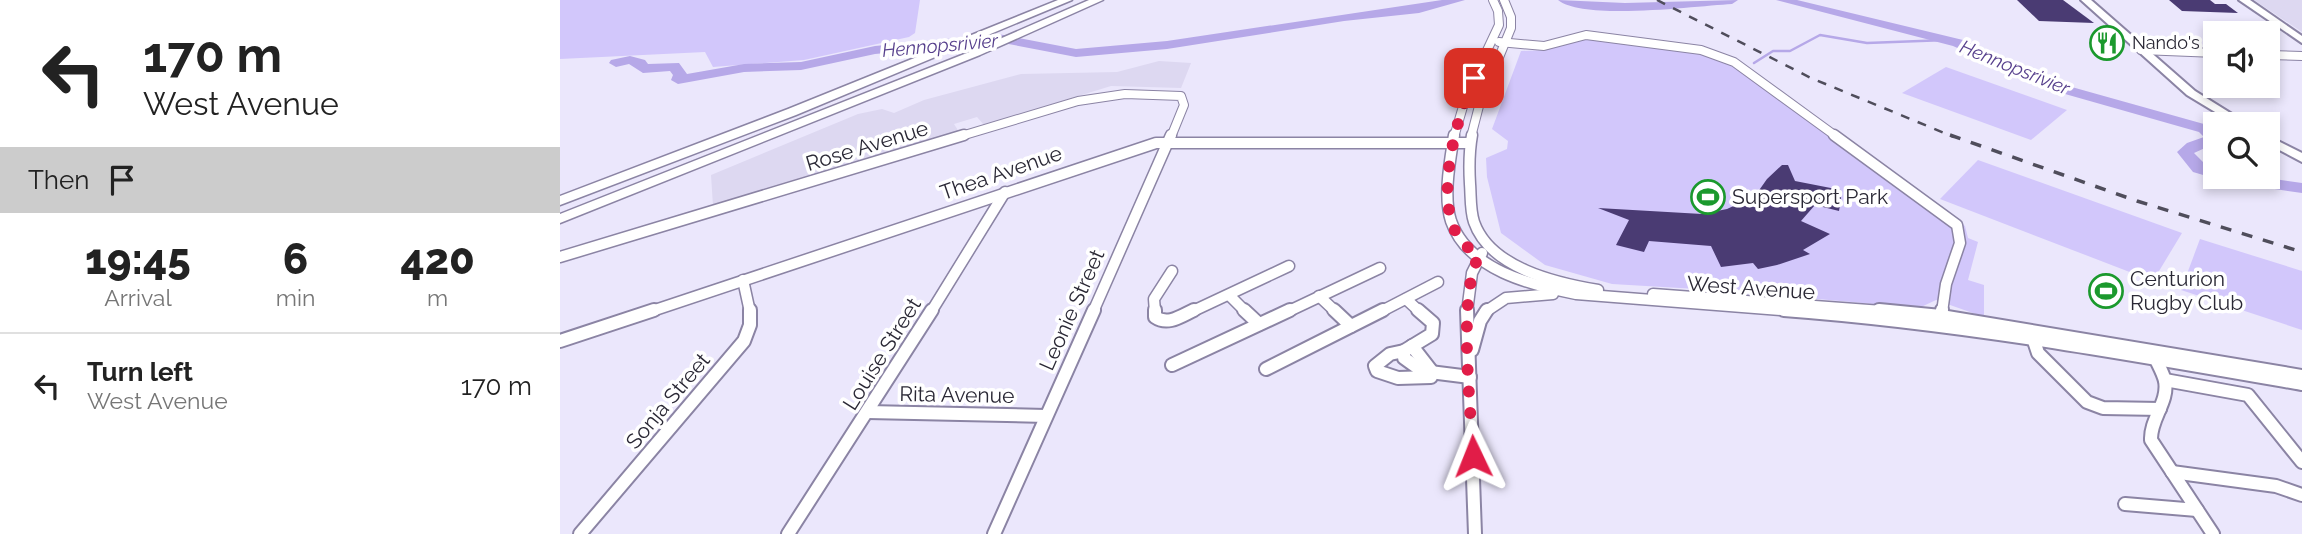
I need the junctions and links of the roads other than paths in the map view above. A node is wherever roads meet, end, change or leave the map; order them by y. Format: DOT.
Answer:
graph roads {
  1 [pos="1067,0"];
  2 [pos="1098,0"];
  3 [pos="2086,0"];
  4 [pos="2244,0"];
  5 [pos="1500,2"];
  6 [pos="2302,40"];
  7 [pos="1492,42"];
  8 [pos="1505,43"];
  9 [pos="2141,50"];
  10 [pos="2203,52"];
  11 [pos="2280,55"];
  12 [pos="2302,56"];
  13 [pos="1185,102"];
  14 [pos="2224,112"];
  15 [pos="1452,142"];
  16 [pos="1470,143"];
  17 [pos="2280,143"];
  18 [pos="2280,145"];
  19 [pos="1167,146"];
  20 [pos="2302,152"];
  21 [pos="2302,158"];
  22 [pos="1005,192"];
  23 [pos="560,201"];
  24 [pos="560,219"];
  25 [pos="1491,246"];
  26 [pos="1479,256"];
  27 [pos="560,257"];
  28 [pos="1289,267"];
  29 [pos="1380,268"];
  30 [pos="1172,271"];
  31 [pos="743,279"];
  32 [pos="1438,282"];
  33 [pos="1229,295"];
  34 [pos="1576,295"];
  35 [pos="1320,296"];
  36 [pos="1406,299"];
  37 [pos="1941,316"];
  38 [pos="1259,324"];
  39 [pos="1351,326"];
  40 [pos="2031,335"];
  41 [pos="560,341"];
  42 [pos="1408,349"];
  43 [pos="2154,355"];
  44 [pos="1469,362"];
  45 [pos="1172,365"];
  46 [pos="1266,369"];
  47 [pos="1439,374"];
  48 [pos="2302,376"];
  49 [pos="1470,377"];
  50 [pos="2165,380"];
  51 [pos="2302,383"];
  52 [pos="2160,409"];
  53 [pos="868,412"];
  54 [pos="1046,416"];
  55 [pos="2302,462"];
  56 [pos="2172,472"];
  57 [pos="2302,495"];
  58 [pos="2124,504"];
  59 [pos="2197,510"];
  60 [pos="580,534"];
  61 [pos="788,534"];
  62 [pos="994,534"];
  63 [pos="1475,534"];
  64 [pos="2213,534"];
  1 -- 23 [label="highway"];
  2 -- 24 [label="highway"];
  3 -- 9 [label="main road"];
  4 -- 6 [label="main road"];
  5 -- 7 [label="street, West Avenue"];
  5 -- 8 [label="street, West Avenue"];
  7 -- 8 [label="street"];
  7 -- 15 [label="street, West Avenue"];
  8 -- 16 [label="street, West Avenue"];
  8 -- 37 [label="street"];
  9 -- 10 [label="street"];
  9 -- 14 [label="main road"];
  11 -- 12 [label="street"];
  13 -- 19 [label="street, Leonie Street"];
  13 -- 27 [label="street, Rose Avenue"];
  15 -- 16 [label="street, Thea Avenue"];
  15 -- 19 [label="street, Thea Avenue"];
  15 -- 26 [label="street, West Avenue"];
  16 -- 25 [label="street, West Avenue"];
  17 -- 20 [label="main road"];
  18 -- 21 [label="main road"];
  19 -- 22 [label="street, Thea Avenue"];
  19 -- 54 [label="street, Leonie Street"];
  22 -- 31 [label="street, Thea Avenue"];
  22 -- 53 [label="street, Louise Street"];
  25 -- 26 [label="street"];
  25 -- 37 [label="street, West Avenue"];
  26 -- 34 [label="street, West Avenue"];
  26 -- 44 [label="street"];
  28 -- 33 [label="street"];
  29 -- 35 [label="street"];
  30 -- 33 [label="street"];
  31 -- 41 [label="street, Thea Avenue"];
  31 -- 60 [label="street, Sonja Street"];
  32 -- 36 [label="street"];
  33 -- 38 [label="street"];
  34 -- 40 [label="street, West Avenue"];
  34 -- 44 [label="street"];
  35 -- 38 [label="street"];
  35 -- 39 [label="street"];
  36 -- 39 [label="street"];
  36 -- 42 [label="street"];
  37 -- 40 [label="street, West Avenue"];
  38 -- 45 [label="street"];
  39 -- 46 [label="street"];
  40 -- 43 [label="street, West Avenue"];
  40 -- 52 [label="street"];
  42 -- 47 [label="street"];
  42 -- 47 [label="street"];
  43 -- 48 [label="street, West Avenue"];
  43 -- 50 [label="street"];
  43 -- 51 [label="street, West Avenue"];
  44 -- 49 [label="street"];
  47 -- 49 [label="street"];
  49 -- 63 [label="street"];
  50 -- 52 [label="street"];
  50 -- 55 [label="street"];
  52 -- 56 [label="street"];
  53 -- 54 [label="street, Rita Avenue"];
  53 -- 61 [label="street, Louise Street"];
  54 -- 62 [label="street, Leonie Street"];
  56 -- 57 [label="street"];
  56 -- 59 [label="street"];
  58 -- 59 [label="street"];
  59 -- 64 [label="street"];
}
